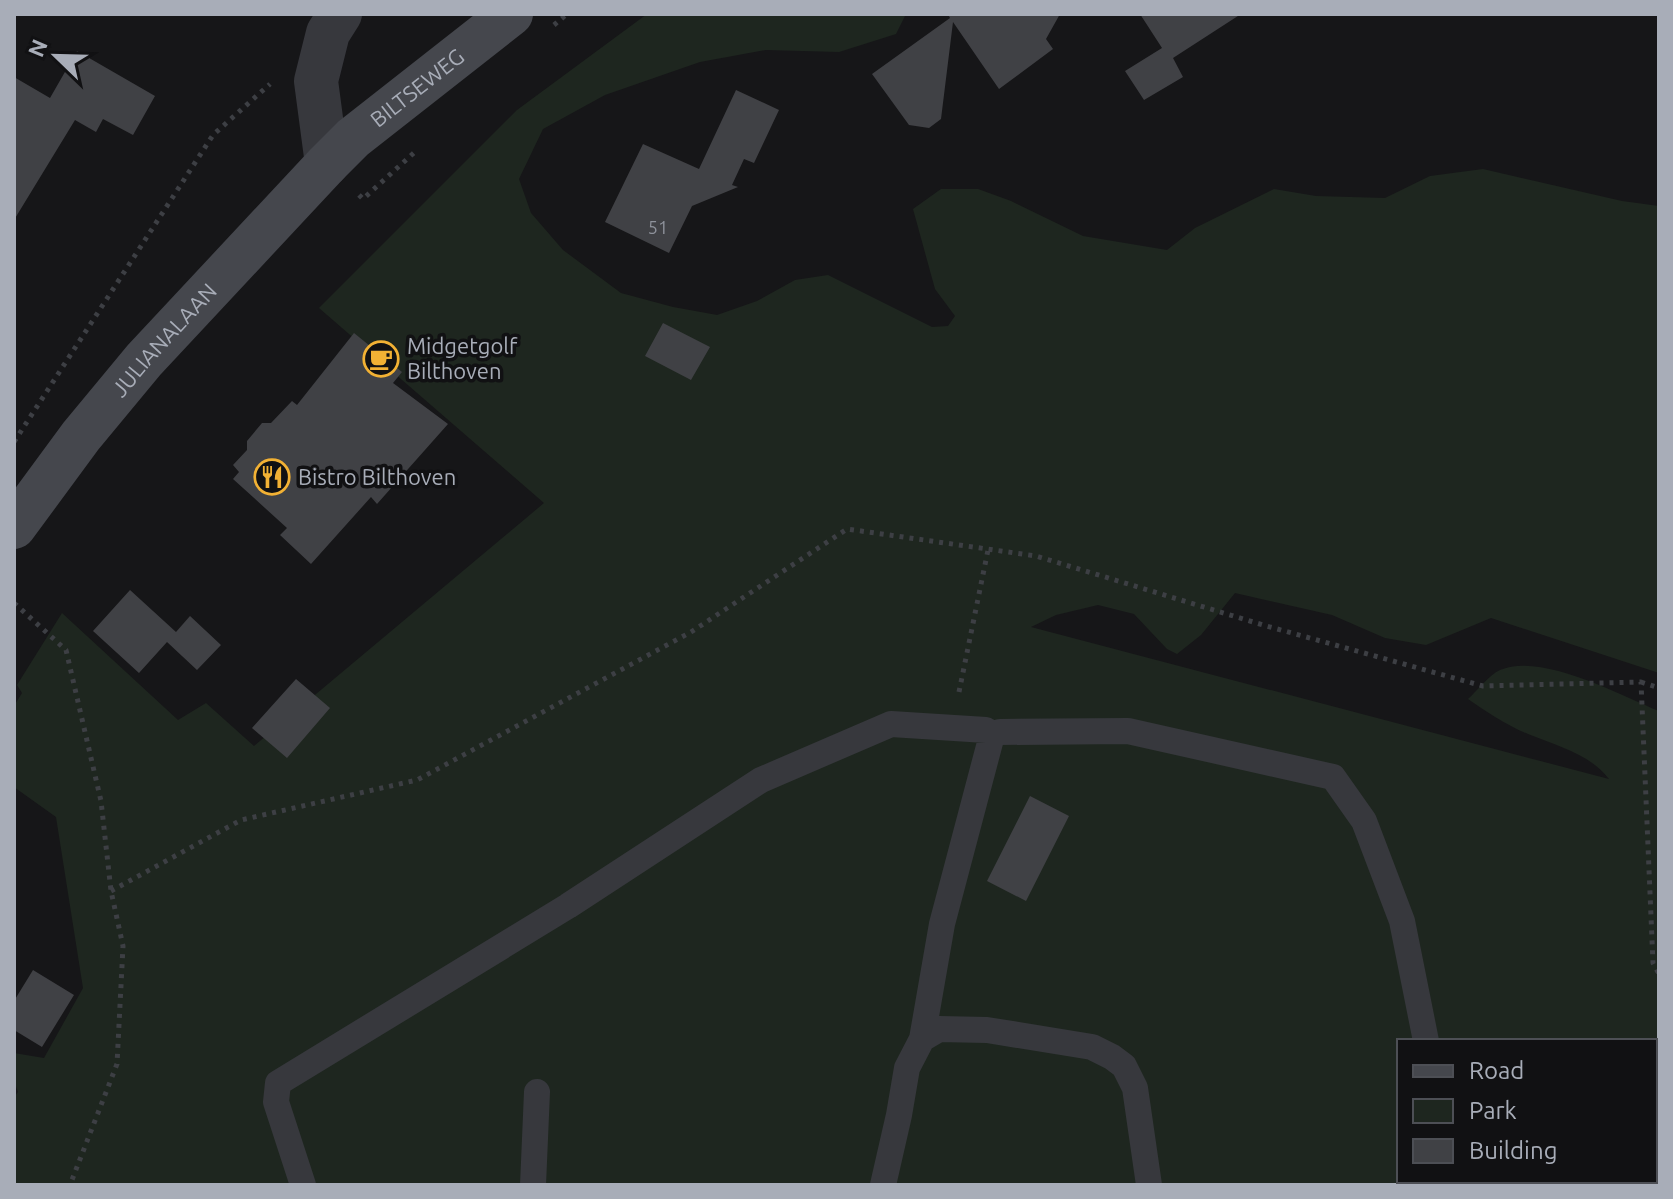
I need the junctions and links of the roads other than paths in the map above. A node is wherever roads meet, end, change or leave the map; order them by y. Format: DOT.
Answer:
graph roads {
  1 [pos="340,14"];
  2 [pos="511,14"];
  3 [pos="327,164"];
  4 [pos="14,527"];
  5 [pos="992,735"];
  6 [pos="922,1039"];
  7 [pos="1426,1039"];
  8 [pos="537,1092"];
  9 [pos="303,1185"];
  10 [pos="533,1185"];
  11 [pos="883,1185"];
  12 [pos="1149,1185"];
  1 -- 3 [label="street"];
  2 -- 3 [label="street, BILTSEWEG"];
  3 -- 4 [label="street, JULIANALAAN"];
  5 -- 6 [label="lane"];
  5 -- 7 [label="lane"];
  5 -- 9 [label="lane"];
  6 -- 11 [label="lane"];
  6 -- 12 [label="lane"];
  8 -- 10 [label="lane"];
}
